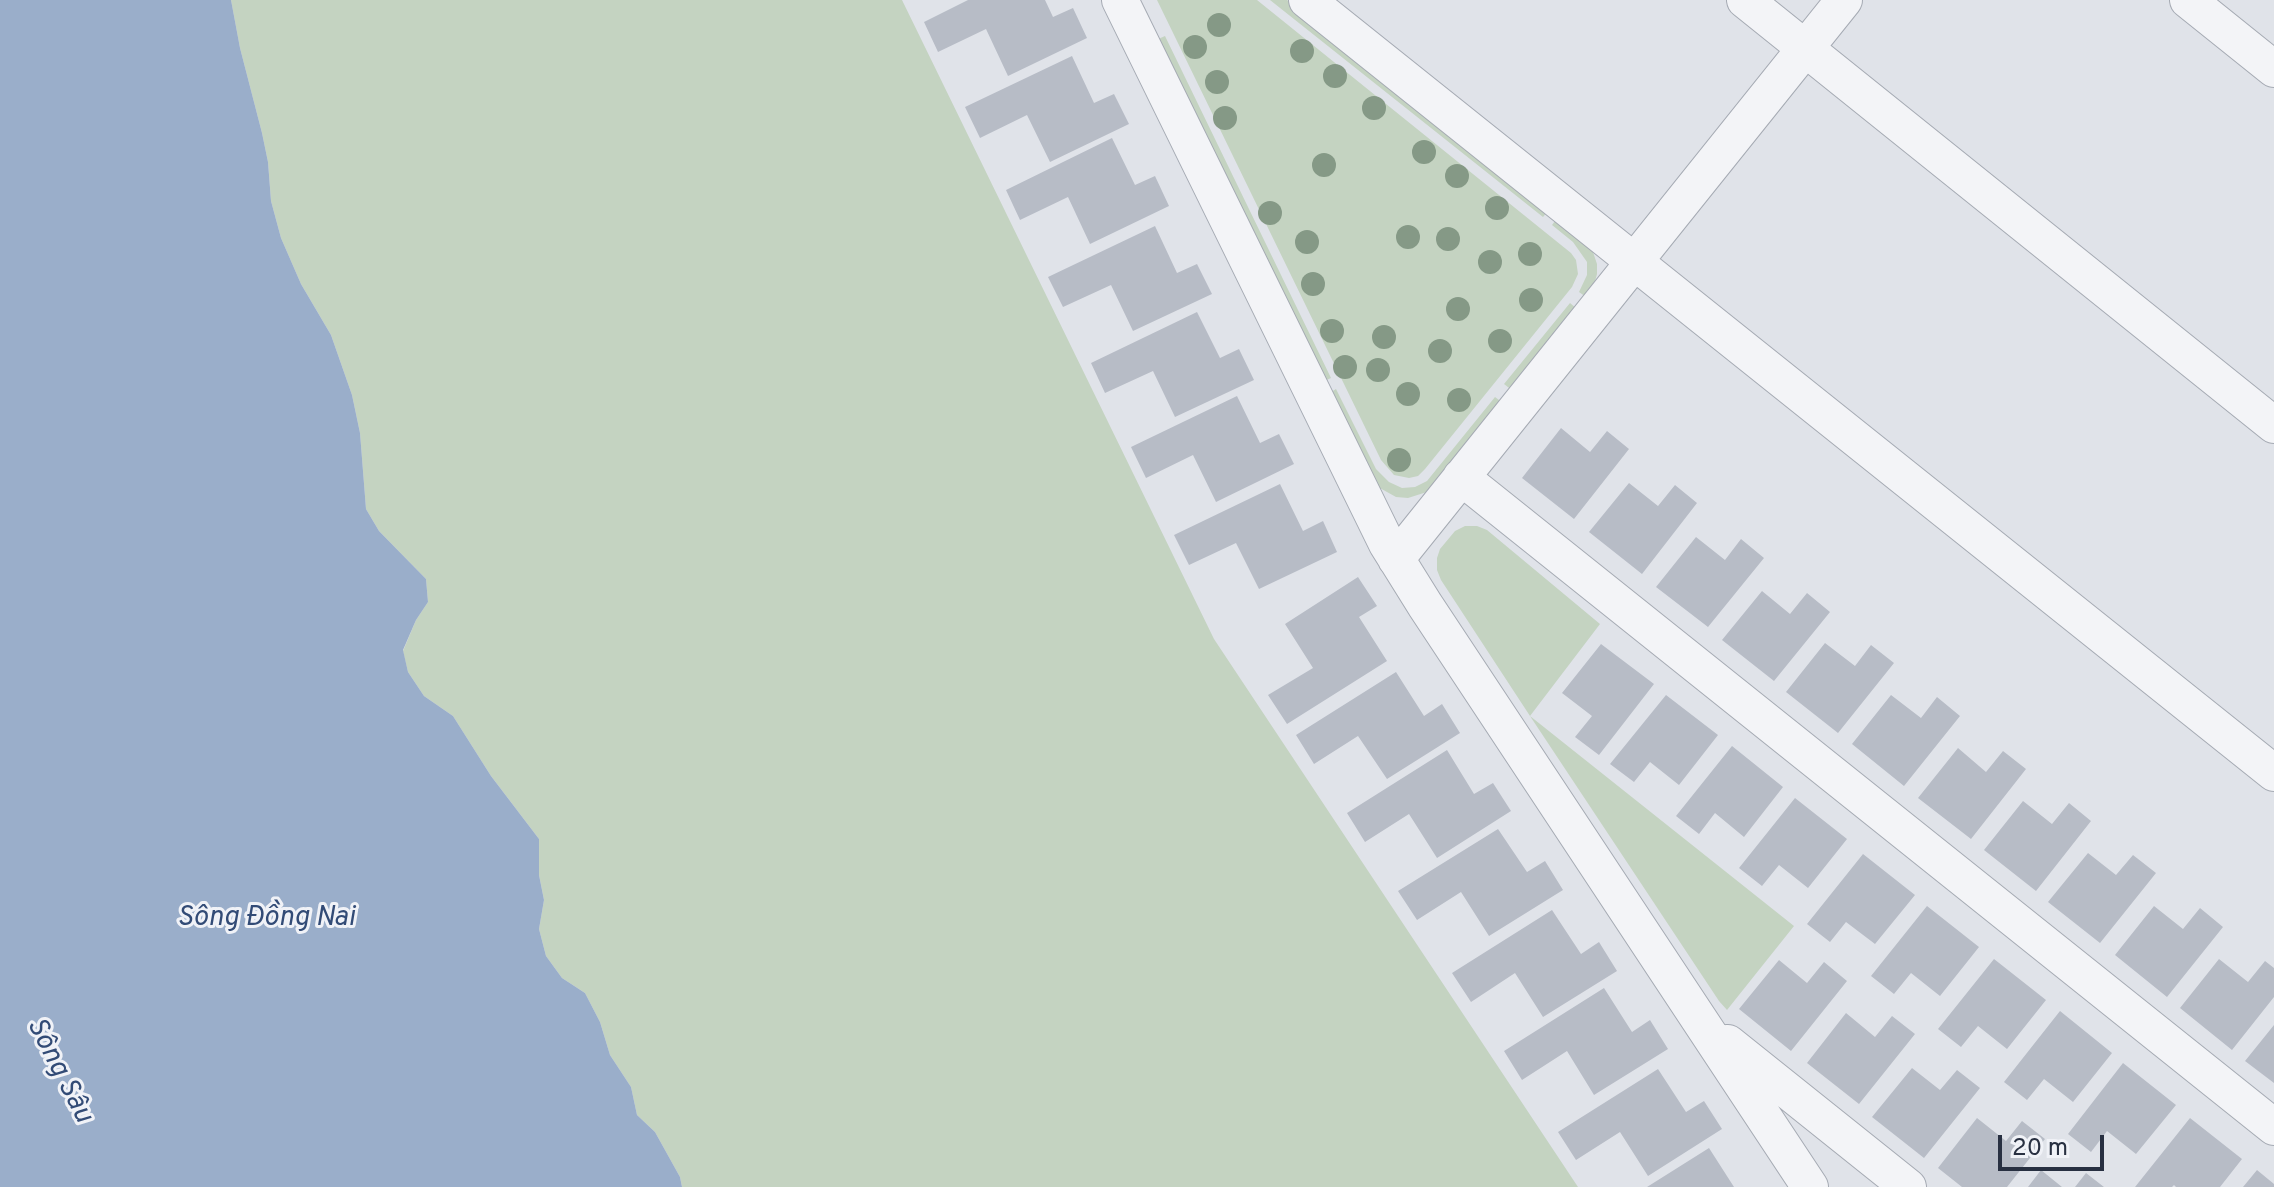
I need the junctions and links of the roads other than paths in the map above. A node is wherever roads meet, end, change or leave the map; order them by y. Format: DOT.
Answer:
graph roads {
  1 [pos="1120,0"];
  2 [pos="1307,0"];
  3 [pos="1745,0"];
  4 [pos="1844,0"];
  5 [pos="2188,0"];
  6 [pos="1805,49"];
  7 [pos="2274,69"];
  8 [pos="1634,262"];
  9 [pos="2274,425"];
  10 [pos="1461,477"];
  11 [pos="1396,559"];
  12 [pos="2274,773"];
  13 [pos="1701,1022"];
  14 [pos="2274,1127"];
  15 [pos="1810,1187"];
  16 [pos="1908,1187"];
  1 -- 11 [label="street"];
  2 -- 8 [label="street"];
  3 -- 6 [label="street"];
  4 -- 6 [label="street"];
  5 -- 7 [label="street"];
  6 -- 8 [label="street"];
  6 -- 9 [label="street"];
  8 -- 10 [label="street"];
  8 -- 12 [label="street"];
  10 -- 11 [label="street"];
  10 -- 14 [label="street"];
  11 -- 13 [label="street"];
  13 -- 15 [label="street"];
  13 -- 16 [label="street"];
}
